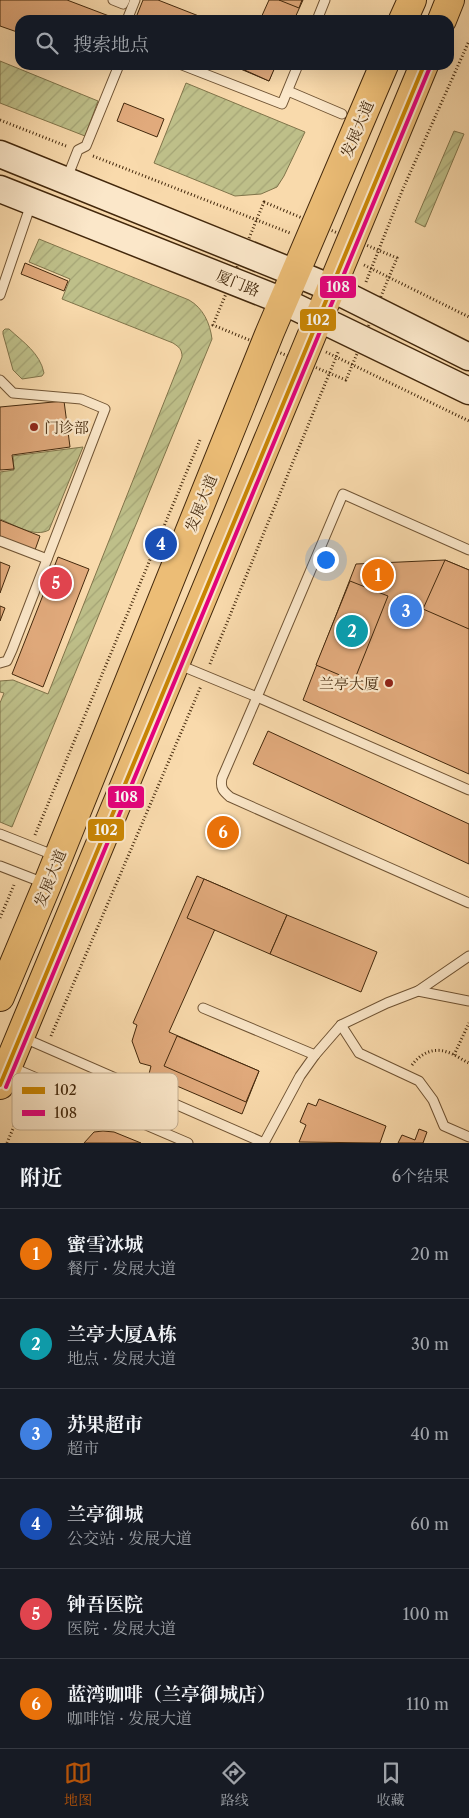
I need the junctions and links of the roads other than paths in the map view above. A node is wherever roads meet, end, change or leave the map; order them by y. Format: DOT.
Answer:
graph roads {
  1 [pos="113,0"];
  2 [pos="125,0"];
  3 [pos="134,0"];
  4 [pos="325,0"];
  5 [pos="412,0"];
  6 [pos="450,0"];
  7 [pos="129,15"];
  8 [pos="319,15"];
  9 [pos="405,15"];
  10 [pos="444,15"];
  11 [pos="117,70"];
  12 [pos="195,70"];
  13 [pos="296,70"];
  14 [pos="382,70"];
  15 [pos="422,70"];
  16 [pos="288,91"];
  17 [pos="342,114"];
  18 [pos="0,154"];
  19 [pos="66,181"];
  20 [pos="0,189"];
  21 [pos="32,201"];
  22 [pos="295,273"];
  23 [pos="331,288"];
  24 [pos="0,295"];
  25 [pos="283,301"];
  26 [pos="317,318"];
  27 [pos="469,356"];
  28 [pos="0,380"];
  29 [pos="469,391"];
  30 [pos="0,540"];
  31 [pos="469,550"];
  32 [pos="47,559"];
  33 [pos="0,663"];
  34 [pos="175,663"];
  35 [pos="257,697"];
  36 [pos="469,790"];
  37 [pos="0,834"];
  38 [pos="58,857"];
  39 [pos="0,866"];
  40 [pos="47,885"];
  41 [pos="469,903"];
  42 [pos="469,956"];
  43 [pos="418,991"];
  44 [pos="0,997"];
  45 [pos="469,1001"];
  46 [pos="204,1008"];
  47 [pos="341,1025"];
  48 [pos="20,1036"];
  49 [pos="315,1055"];
  50 [pos="103,1073"];
  51 [pos="4,1075"];
  52 [pos="178,1106"];
  53 [pos="157,1130"];
  54 [pos="469,1137"];
  55 [pos="188,1143"];
  56 [pos="264,1143"];
  1 -- 2 [label="lane"];
  3 -- 7 [label="lane"];
  4 -- 8 [label="lane"];
  5 -- 9 [label="main road"];
  6 -- 10 [label="main road"];
  11 -- 19 [label="lane"];
  12 -- 16 [label="lane"];
  13 -- 16 [label="lane"];
  14 -- 22 [label="main road, 发展大道"];
  15 -- 23 [label="main road"];
  16 -- 17 [label="lane"];
  18 -- 19 [label="street, 厦门路"];
  19 -- 22 [label="street, 厦门路"];
  20 -- 21 [label="street, 厦门路"];
  21 -- 24 [label="lane"];
  21 -- 25 [label="street, 厦门路"];
  22 -- 23 [label="street, 厦门路"];
  22 -- 25 [label="main road, 发展大道"];
  23 -- 26 [label="main road"];
  23 -- 27 [label="street, 厦门路"];
  25 -- 26 [label="street, 厦门路"];
  25 -- 38 [label="main road, 发展大道"];
  26 -- 29 [label="street, 厦门路"];
  26 -- 34 [label="main road"];
  28 -- 32 [label="lane"];
  30 -- 32 [label="lane"];
  31 -- 35 [label="lane"];
  32 -- 33 [label="lane"];
  34 -- 35 [label="lane"];
  34 -- 48 [label="main road"];
  35 -- 36 [label="lane"];
  35 -- 41 [label="lane"];
  37 -- 38 [label="lane"];
  38 -- 40 [label="main road, 发展大道"];
  39 -- 40 [label="lane"];
  40 -- 44 [label="main road, 发展大道"];
  42 -- 43 [label="lane"];
  43 -- 45 [label="lane"];
  43 -- 47 [label="lane"];
  46 -- 49 [label="lane"];
  47 -- 49 [label="lane"];
  47 -- 54 [label="lane"];
  48 -- 50 [label="lane"];
  48 -- 51 [label="main road"];
  49 -- 56 [label="lane"];
  52 -- 56 [label="lane"];
  53 -- 55 [label="lane"];
}
